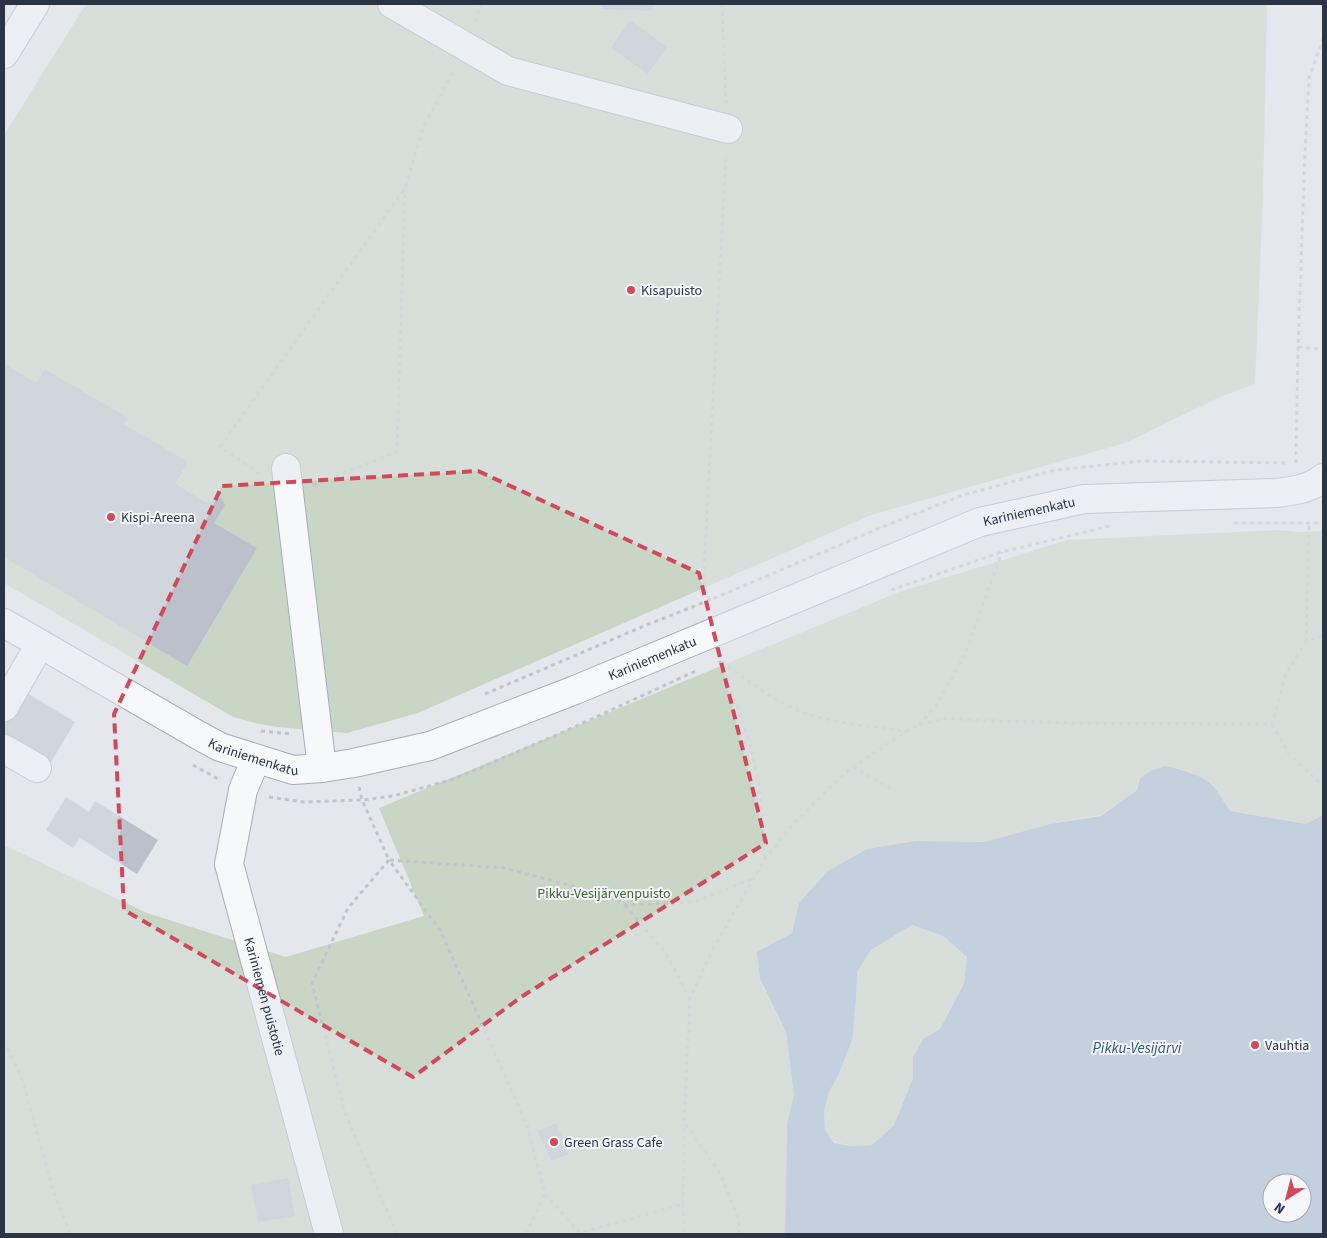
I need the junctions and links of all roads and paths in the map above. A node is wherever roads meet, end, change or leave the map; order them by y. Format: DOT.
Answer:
graph roads {
  1 [pos="35,4"];
  2 [pos="392,4"];
  3 [pos="480,4"];
  4 [pos="722,4"];
  5 [pos="1323,39"];
  6 [pos="467,47"];
  7 [pos="4,54"];
  8 [pos="728,129"];
  9 [pos="405,188"];
  10 [pos="1298,347"];
  11 [pos="1323,349"];
  12 [pos="1296,463"];
  13 [pos="1323,478"];
  14 [pos="288,481"];
  15 [pos="1293,522"];
  16 [pos="1309,523"];
  17 [pos="1323,523"];
  18 [pos="1002,552"];
  19 [pos="23,634"];
  20 [pos="1323,636"];
  21 [pos="1306,642"];
  22 [pos="4,673"];
  23 [pos="481,696"];
  24 [pos="4,707"];
  25 [pos="1272,724"];
  26 [pos="919,725"];
  27 [pos="256,730"];
  28 [pos="907,731"];
  29 [pos="319,738"];
  30 [pos="4,749"];
  31 [pos="256,759"];
  32 [pos="354,763"];
  33 [pos="853,767"];
  34 [pos="37,768"];
  35 [pos="322,768"];
  36 [pos="1323,786"];
  37 [pos="897,792"];
  38 [pos="765,859"];
  39 [pos="389,860"];
  40 [pos="753,879"];
  41 [pos="624,905"];
  42 [pos="690,1000"];
  43 [pos="4,1041"];
  44 [pos="684,1122"];
  45 [pos="546,1194"];
  46 [pos="683,1204"];
  47 [pos="70,1234"];
  48 [pos="329,1234"];
  49 [pos="397,1234"];
  50 [pos="526,1234"];
  51 [pos="581,1234"];
  52 [pos="684,1234"];
  53 [pos="739,1234"];
  1 -- 7 [label="street"];
  2 -- 6 [label="street"];
  3 -- 6 [label="path"];
  4 -- 8 [label="path"];
  5 -- 10 [label="path"];
  6 -- 8 [label="street"];
  6 -- 9 [label="path"];
  8 -- 23 [label="path"];
  9 -- 14 [label="path"];
  9 -- 14 [label="path"];
  10 -- 11 [label="path"];
  10 -- 12 [label="path"];
  13 -- 32 [label="street, Kariniemenkatu"];
  14 -- 29 [label="street"];
  15 -- 16 [label="path"];
  16 -- 17 [label="path"];
  16 -- 21 [label="path"];
  18 -- 26 [label="path"];
  19 -- 22 [label="street"];
  19 -- 24 [label="street"];
  19 -- 31 [label="street, Kariniemenkatu"];
  20 -- 21 [label="path"];
  21 -- 25 [label="path"];
  25 -- 26 [label="path"];
  25 -- 36 [label="path"];
  26 -- 28 [label="path"];
  27 -- 29 [label="path"];
  28 -- 33 [label="path"];
  28 -- 38 [label="path"];
  29 -- 35 [label="street"];
  30 -- 34 [label="street"];
  31 -- 35 [label="street, Kariniemenkatu"];
  31 -- 48 [label="street, Kariniemen puistotie"];
  32 -- 35 [label="street, Kariniemenkatu"];
  32 -- 39 [label="path"];
  33 -- 37 [label="path"];
  33 -- 38 [label="path"];
  38 -- 40 [label="path"];
  39 -- 41 [label="path"];
  39 -- 45 [label="path"];
  39 -- 49 [label="path"];
  40 -- 41 [label="path"];
  40 -- 42 [label="path"];
  41 -- 42 [label="path"];
  42 -- 44 [label="path"];
  43 -- 47 [label="path"];
  44 -- 46 [label="path"];
  44 -- 53 [label="path"];
  45 -- 50 [label="path"];
  45 -- 51 [label="path"];
  46 -- 51 [label="path"];
  46 -- 52 [label="path"];
}
